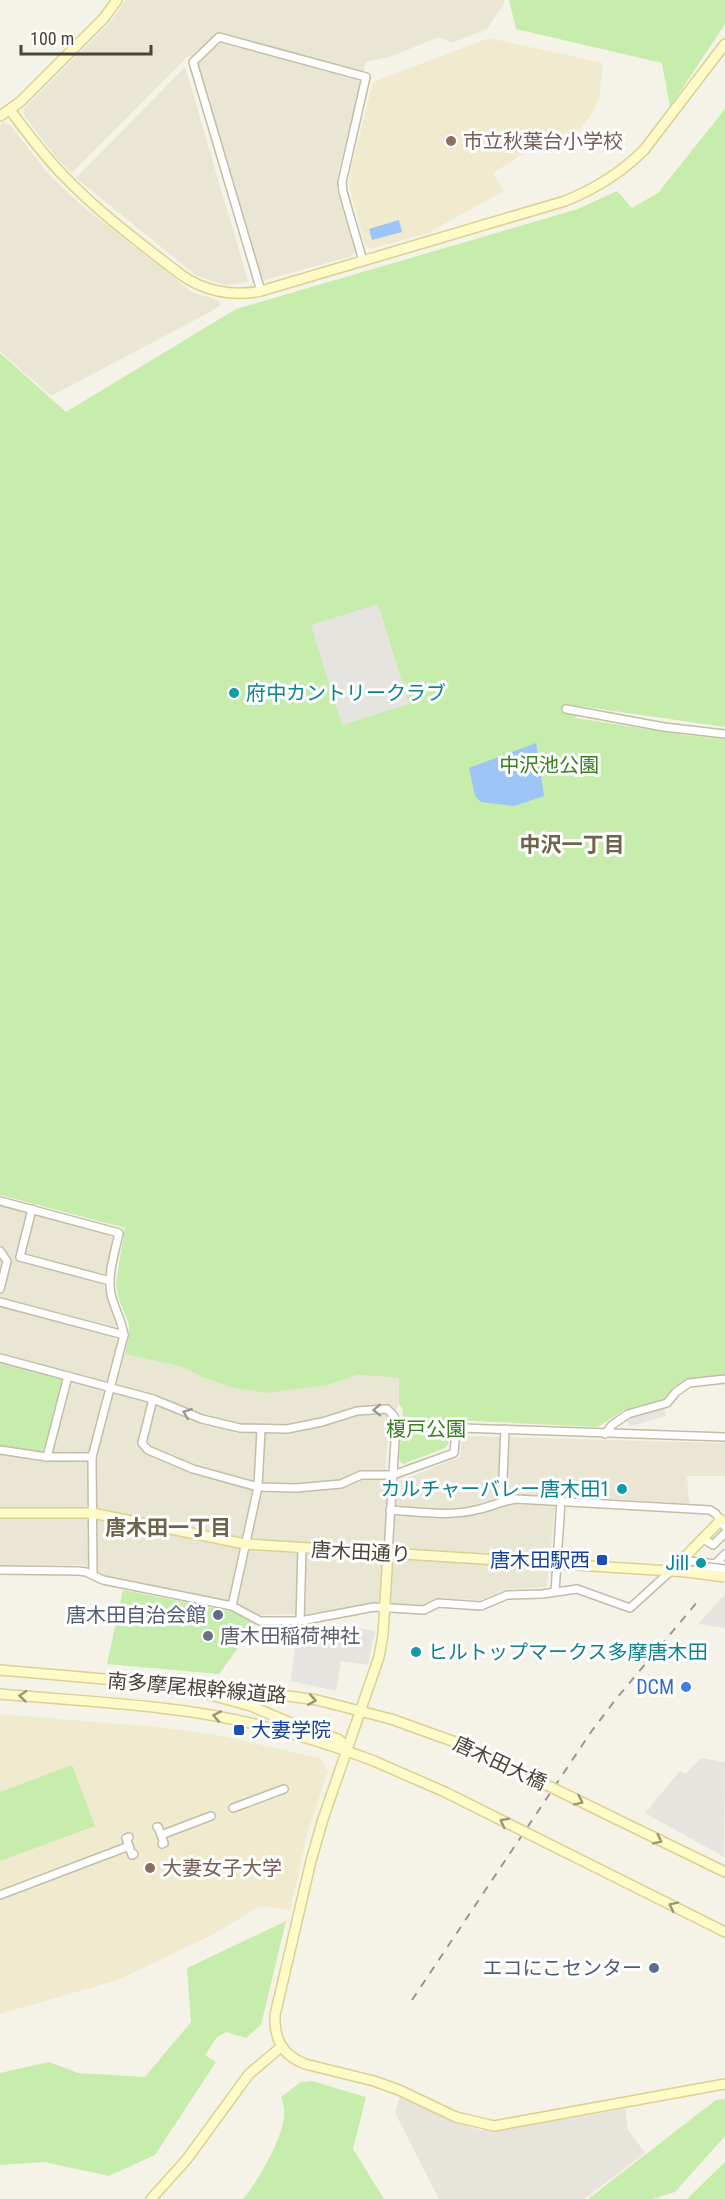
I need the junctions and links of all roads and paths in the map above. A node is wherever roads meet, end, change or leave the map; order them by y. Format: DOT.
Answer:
graph roads {
  1 [pos="117,0"];
  2 [pos="725,44"];
  3 [pos="10,110"];
  4 [pos="0,116"];
  5 [pos="363,261"];
  6 [pos="261,291"];
  7 [pos="566,709"];
  8 [pos="725,734"];
  9 [pos="0,1201"];
  10 [pos="32,1209"];
  11 [pos="0,1251"];
  12 [pos="110,1281"];
  13 [pos="0,1289"];
  14 [pos="0,1302"];
  15 [pos="124,1335"];
  16 [pos="0,1358"];
  17 [pos="68,1376"];
  18 [pos="725,1379"];
  19 [pos="111,1387"];
  20 [pos="153,1399"];
  21 [pos="505,1429"];
  22 [pos="261,1430"];
  23 [pos="604,1434"];
  24 [pos="725,1437"];
  25 [pos="0,1450"];
  26 [pos="47,1457"];
  27 [pos="92,1457"];
  28 [pos="393,1475"];
  29 [pos="258,1486"];
  30 [pos="502,1501"];
  31 [pos="561,1502"];
  32 [pos="390,1510"];
  33 [pos="0,1513"];
  34 [pos="92,1513"];
  35 [pos="724,1521"];
  36 [pos="725,1533"];
  37 [pos="702,1538"];
  38 [pos="245,1544"];
  39 [pos="302,1548"];
  40 [pos="388,1553"];
  41 [pos="725,1554"];
  42 [pos="557,1563"];
  43 [pos="715,1564"];
  44 [pos="685,1567"];
  45 [pos="725,1567"];
  46 [pos="0,1570"];
  47 [pos="93,1575"];
  48 [pos="725,1577"];
  49 [pos="555,1592"];
  50 [pos="232,1606"];
  51 [pos="386,1607"];
  52 [pos="300,1621"];
  53 [pos="0,1670"];
  54 [pos="170,1685"];
  55 [pos="0,1694"];
  56 [pos="362,1711"];
  57 [pos="391,1719"];
  58 [pos="347,1752"];
  59 [pos="284,1789"];
  60 [pos="233,1808"];
  61 [pos="211,1816"];
  62 [pos="157,1827"];
  63 [pos="161,1835"];
  64 [pos="129,1837"];
  65 [pos="162,1844"];
  66 [pos="129,1846"];
  67 [pos="134,1854"];
  68 [pos="725,1872"];
  69 [pos="0,1895"];
  70 [pos="725,1932"];
  71 [pos="280,2047"];
  72 [pos="725,2084"];
  73 [pos="151,2199"];
  1 -- 3 [label="street"];
  2 -- 5 [label="street"];
  3 -- 4 [label="street"];
  3 -- 6 [label="street"];
  5 -- 6 [label="street"];
  5 -- 6 [label="street"];
  7 -- 8 [label="street"];
  9 -- 10 [label="street"];
  10 -- 12 [label="street"];
  10 -- 12 [label="street"];
  11 -- 13 [label="street"];
  12 -- 15 [label="street"];
  14 -- 15 [label="street"];
  15 -- 19 [label="street"];
  16 -- 17 [label="street"];
  17 -- 19 [label="street"];
  17 -- 26 [label="street"];
  18 -- 23 [label="street"];
  19 -- 20 [label="street"];
  19 -- 27 [label="street"];
  22 -- 20 [label="street, one-way"];
  20 -- 29 [label="street"];
  21 -- 23 [label="street"];
  21 -- 28 [label="street"];
  21 -- 30 [label="street"];
  28 -- 22 [label="street, one-way"];
  22 -- 29 [label="street"];
  23 -- 24 [label="street"];
  25 -- 26 [label="street"];
  26 -- 27 [label="street"];
  27 -- 34 [label="street"];
  28 -- 29 [label="street"];
  28 -- 32 [label="street"];
  29 -- 38 [label="street"];
  30 -- 31 [label="street"];
  30 -- 32 [label="street"];
  31 -- 35 [label="street"];
  31 -- 42 [label="street"];
  32 -- 40 [label="street"];
  33 -- 34 [label="street, 唐木田通り"];
  34 -- 38 [label="street, 唐木田通り"];
  34 -- 47 [label="street"];
  35 -- 37 [label="street"];
  36 -- 37 [label="street"];
  37 -- 44 [label="street"];
  38 -- 39 [label="street, 唐木田通り"];
  38 -- 50 [label="street"];
  39 -- 40 [label="street, 唐木田通り"];
  39 -- 52 [label="street"];
  40 -- 42 [label="street, 唐木田通り"];
  40 -- 51 [label="street"];
  41 -- 43 [label="street"];
  42 -- 44 [label="street, 唐木田通り"];
  42 -- 49 [label="street"];
  43 -- 44 [label="street"];
  43 -- 45 [label="street"];
  44 -- 45 [label="street, bridge"];
  44 -- 48 [label="street, 唐木田通り, bridge"];
  44 -- 49 [label="street"];
  46 -- 47 [label="street"];
  47 -- 50 [label="street"];
  49 -- 51 [label="street"];
  50 -- 52 [label="street"];
  51 -- 52 [label="street"];
  51 -- 56 [label="street"];
  53 -- 54 [label="street, 南多摩尾根幹線道路"];
  54 -- 56 [label="street, 南多摩尾根幹線道路, one-way"];
  54 -- 58 [label="street"];
  58 -- 55 [label="street, 南多摩尾根幹線道路, one-way"];
  56 -- 57 [label="street, 南多摩尾根幹線道路"];
  56 -- 58 [label="street"];
  57 -- 68 [label="street, 唐木田大橋, one-way, bridge"];
  70 -- 58 [label="street, 南多摩尾根幹線道路, one-way, bridge"];
  58 -- 71 [label="street"];
  59 -- 60 [label="street"];
  61 -- 63 [label="street"];
  62 -- 63 [label="street"];
  63 -- 65 [label="street"];
  64 -- 66 [label="street"];
  66 -- 67 [label="street"];
  66 -- 69 [label="street"];
  71 -- 72 [label="street"];
  71 -- 73 [label="street"];
}
